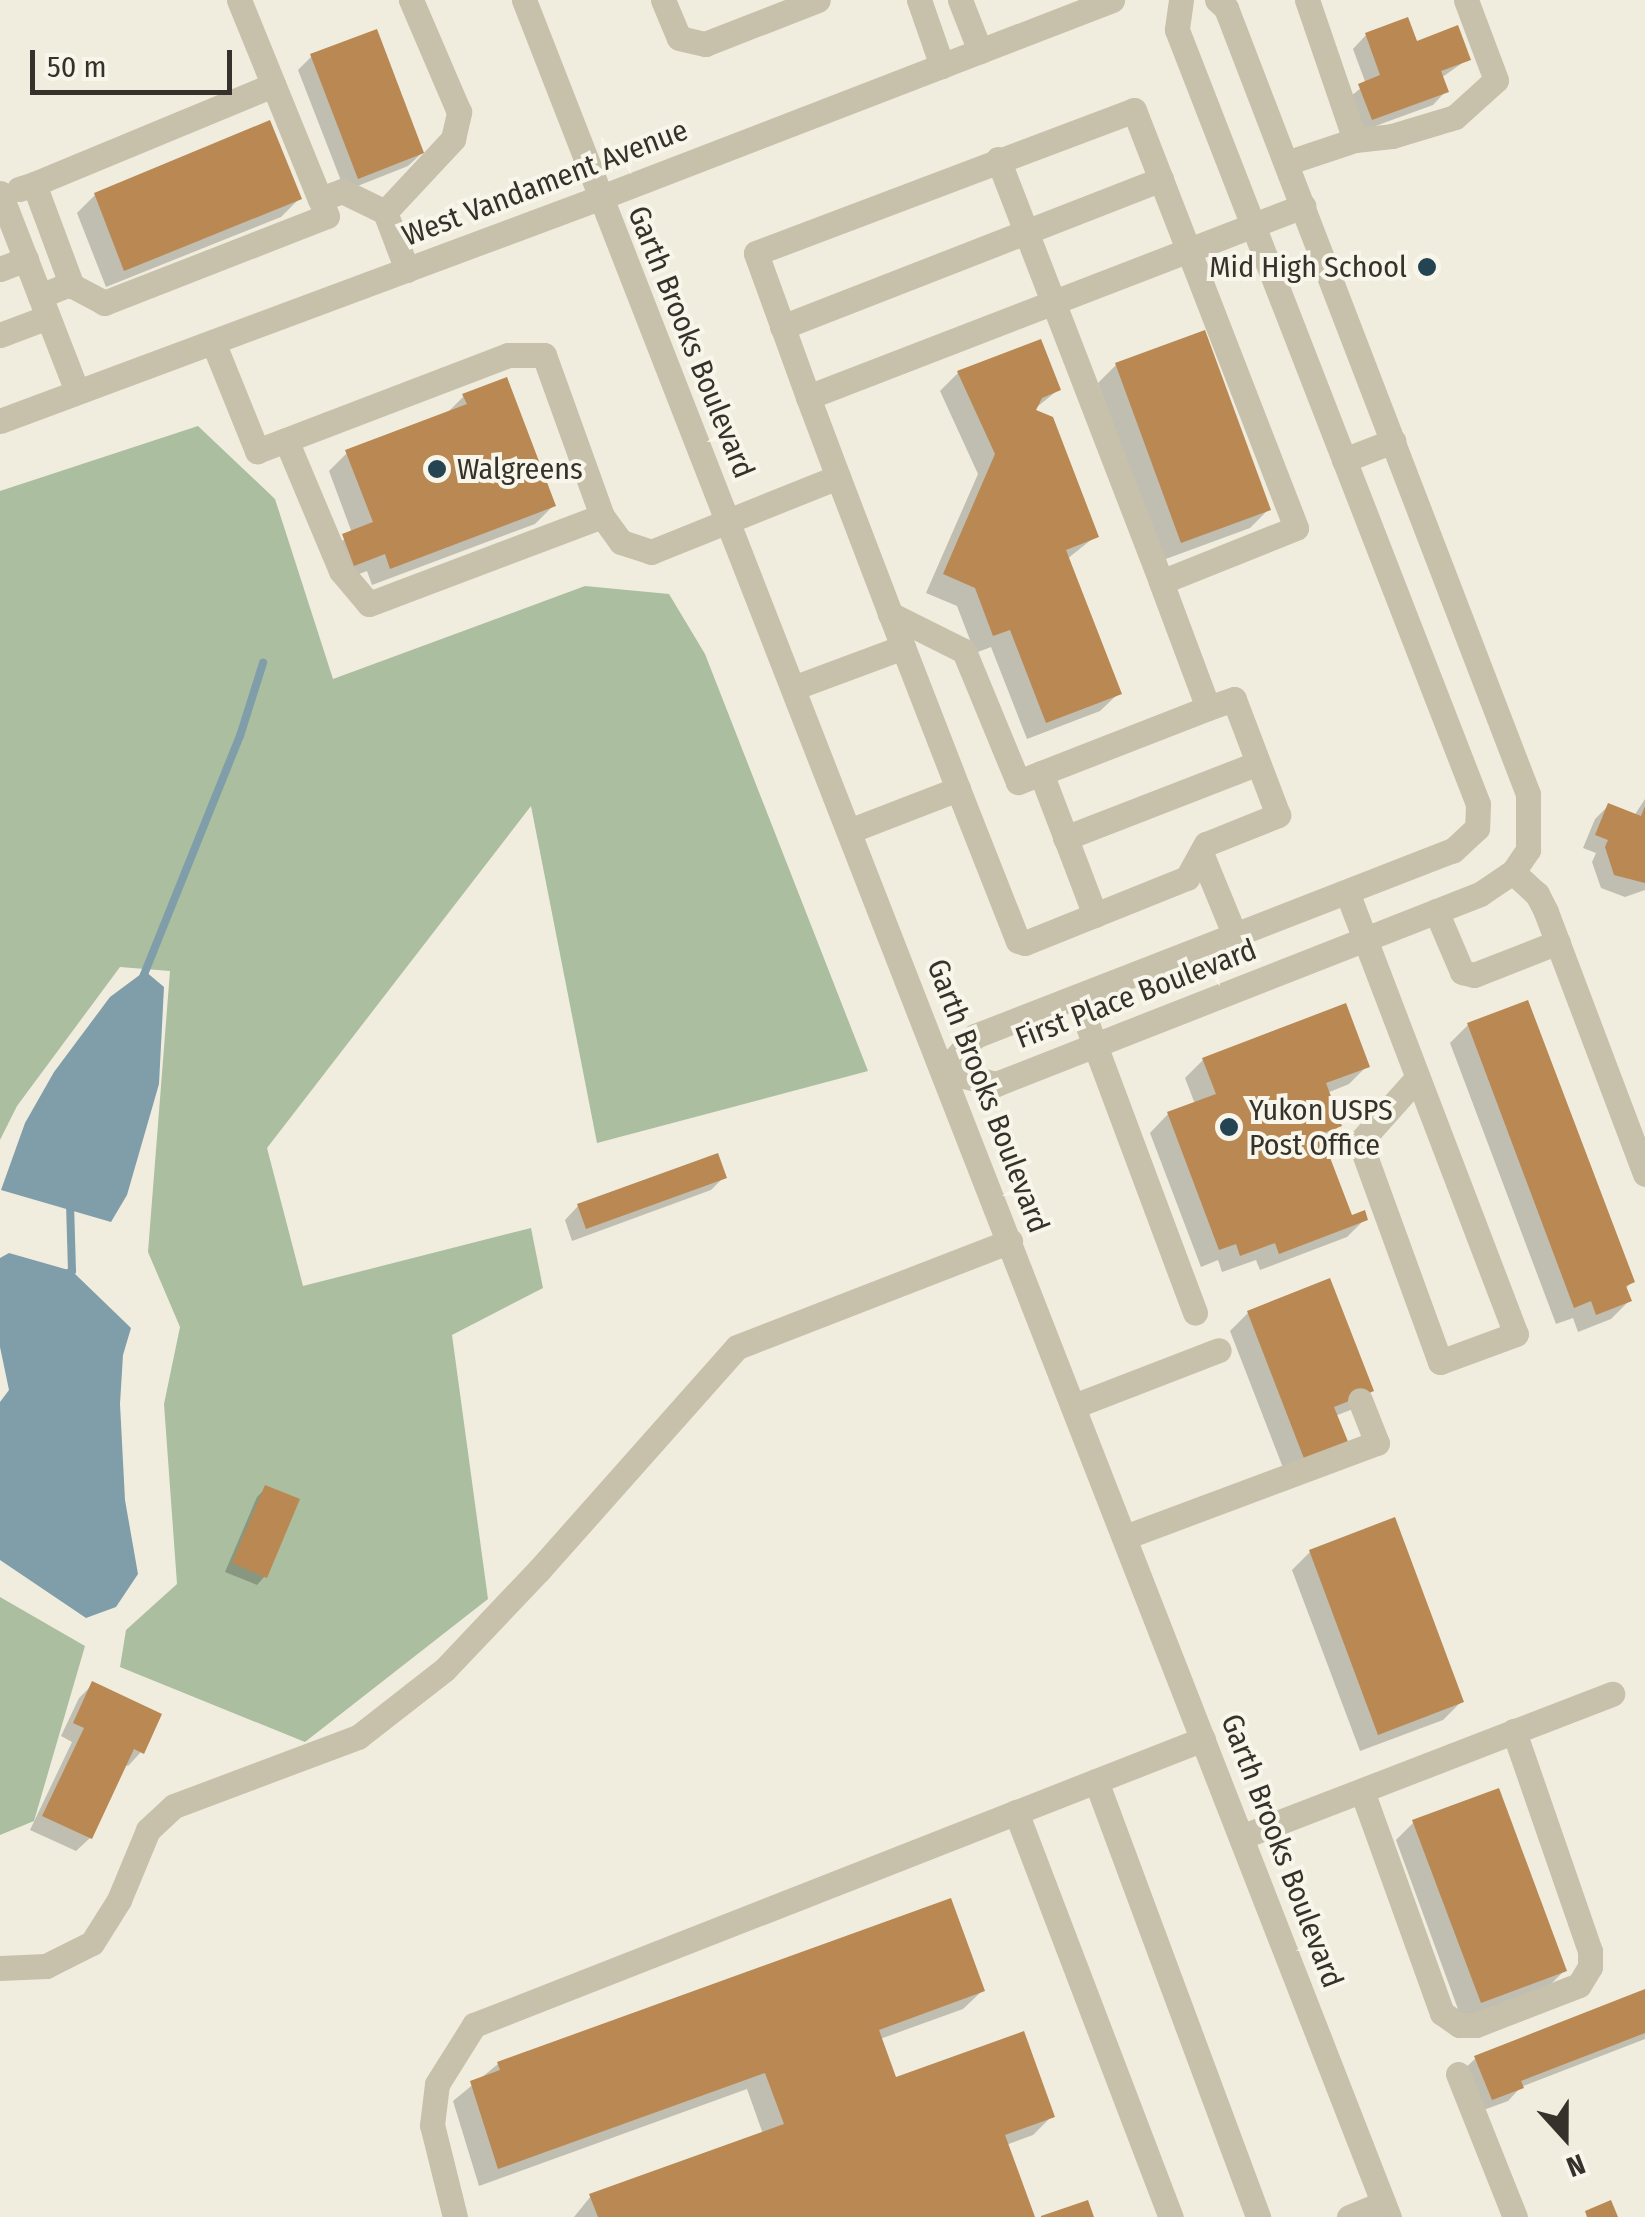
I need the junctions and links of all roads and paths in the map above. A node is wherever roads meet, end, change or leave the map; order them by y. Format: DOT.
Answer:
graph roads {
  1 [pos="238,0"];
  2 [pos="411,0"];
  3 [pos="524,0"];
  4 [pos="663,0"];
  5 [pos="818,0"];
  6 [pos="919,0"];
  7 [pos="960,0"];
  8 [pos="1112,0"];
  9 [pos="1181,0"];
  10 [pos="1217,0"];
  11 [pos="1306,0"];
  12 [pos="1466,0"];
  13 [pos="980,51"];
  14 [pos="942,66"];
  15 [pos="274,86"];
  16 [pos="1355,140"];
  17 [pos="998,159"];
  18 [pos="1286,163"];
  19 [pos="1161,179"];
  20 [pos="34,184"];
  21 [pos="0,194"];
  22 [pos="599,198"];
  23 [pos="320,199"];
  24 [pos="1302,206"];
  25 [pos="385,212"];
  26 [pos="1252,225"];
  27 [pos="1025,232"];
  28 [pos="1188,250"];
  29 [pos="26,259"];
  30 [pos="0,269"];
  31 [pos="407,270"];
  32 [pos="72,286"];
  33 [pos="1052,302"];
  34 [pos="44,307"];
  35 [pos="782,327"];
  36 [pos="0,335"];
  37 [pos="213,342"];
  38 [pos="77,392"];
  39 [pos="808,397"];
  40 [pos="0,421"];
  41 [pos="286,440"];
  42 [pos="1393,441"];
  43 [pos="1344,460"];
  44 [pos="838,477"];
  45 [pos="602,516"];
  46 [pos="727,522"];
  47 [pos="1160,582"];
  48 [pos="890,614"];
  49 [pos="903,647"];
  50 [pos="793,688"];
  51 [pos="1208,708"];
  52 [pos="1258,762"];
  53 [pos="1041,773"];
  54 [pos="958,789"];
  55 [pos="849,831"];
  56 [pos="1066,838"];
  57 [pos="1201,853"];
  58 [pos="1513,872"];
  59 [pos="1347,892"];
  60 [pos="1436,911"];
  61 [pos="1094,914"];
  62 [pos="1234,936"];
  63 [pos="1365,939"];
  64 [pos="1558,942"];
  65 [pos="1076,997"];
  66 [pos="1093,1046"];
  67 [pos="944,1071"];
  68 [pos="1417,1078"];
  69 [pos="1645,1174"];
  70 [pos="1010,1241"];
  71 [pos="1194,1313"];
  72 [pos="1219,1350"];
  73 [pos="1360,1400"];
  74 [pos="1074,1406"];
  75 [pos="1125,1538"];
  76 [pos="1612,1694"];
  77 [pos="1514,1731"];
  78 [pos="1203,1739"];
  79 [pos="1096,1781"];
  80 [pos="1362,1790"];
  81 [pos="1016,1812"];
  82 [pos="1242,1837"];
  83 [pos="0,1968"];
  84 [pos="1458,2074"];
  85 [pos="1386,2210"];
  86 [pos="455,2217"];
  87 [pos="1171,2217"];
  88 [pos="1258,2217"];
  89 [pos="1350,2217"];
  90 [pos="1514,2217"];
  1 -- 15 [label="street"];
  2 -- 25 [label="street"];
  3 -- 22 [label="street, Garth Brooks Boulevard"];
  4 -- 5 [label="street"];
  6 -- 14 [label="street"];
  7 -- 13 [label="street"];
  8 -- 13 [label="street, West Vandament Avenue"];
  9 -- 26 [label="street, First Place Boulevard"];
  10 -- 18 [label="street"];
  11 -- 16 [label="street"];
  12 -- 16 [label="street"];
  13 -- 14 [label="street, West Vandament Avenue"];
  14 -- 22 [label="street, West Vandament Avenue"];
  15 -- 20 [label="street"];
  15 -- 23 [label="street"];
  16 -- 18 [label="street"];
  17 -- 19 [label="street"];
  17 -- 27 [label="street"];
  17 -- 35 [label="street"];
  18 -- 24 [label="street"];
  19 -- 27 [label="street"];
  19 -- 28 [label="street"];
  20 -- 21 [label="street"];
  20 -- 32 [label="street"];
  21 -- 29 [label="street"];
  22 -- 31 [label="street, West Vandament Avenue"];
  22 -- 46 [label="street, Garth Brooks Boulevard"];
  23 -- 25 [label="street"];
  23 -- 32 [label="street"];
  24 -- 26 [label="street"];
  24 -- 42 [label="street"];
  25 -- 31 [label="street"];
  26 -- 28 [label="street"];
  26 -- 43 [label="street, First Place Boulevard"];
  27 -- 33 [label="street"];
  27 -- 35 [label="street"];
  28 -- 33 [label="street"];
  28 -- 47 [label="street"];
  29 -- 30 [label="street"];
  29 -- 34 [label="street"];
  31 -- 37 [label="street, West Vandament Avenue"];
  32 -- 34 [label="street"];
  33 -- 39 [label="street"];
  33 -- 47 [label="street"];
  34 -- 36 [label="street"];
  34 -- 38 [label="street"];
  35 -- 39 [label="street"];
  37 -- 38 [label="street, West Vandament Avenue"];
  37 -- 41 [label="street"];
  38 -- 40 [label="street, West Vandament Avenue"];
  39 -- 44 [label="street"];
  41 -- 45 [label="street"];
  41 -- 45 [label="street"];
  42 -- 43 [label="street"];
  42 -- 58 [label="street"];
  43 -- 59 [label="street, First Place Boulevard"];
  44 -- 46 [label="street"];
  44 -- 48 [label="street"];
  45 -- 46 [label="street"];
  46 -- 50 [label="street, Garth Brooks Boulevard"];
  47 -- 51 [label="street"];
  48 -- 49 [label="street"];
  48 -- 53 [label="street"];
  49 -- 50 [label="street"];
  49 -- 54 [label="street"];
  50 -- 55 [label="street, Garth Brooks Boulevard"];
  51 -- 52 [label="street"];
  51 -- 53 [label="street"];
  52 -- 56 [label="street"];
  52 -- 57 [label="street"];
  53 -- 56 [label="street"];
  54 -- 55 [label="street"];
  54 -- 61 [label="street"];
  55 -- 67 [label="street, Garth Brooks Boulevard"];
  56 -- 61 [label="street"];
  57 -- 61 [label="street"];
  57 -- 62 [label="street"];
  58 -- 60 [label="street, First Place Boulevard"];
  58 -- 64 [label="street"];
  59 -- 62 [label="street, First Place Boulevard"];
  59 -- 63 [label="street"];
  60 -- 63 [label="street, First Place Boulevard"];
  60 -- 64 [label="street"];
  62 -- 65 [label="street, First Place Boulevard"];
  63 -- 66 [label="street, First Place Boulevard"];
  63 -- 68 [label="street"];
  64 -- 69 [label="street"];
  65 -- 66 [label="street"];
  65 -- 67 [label="street, First Place Boulevard"];
  66 -- 67 [label="street, First Place Boulevard"];
  66 -- 71 [label="street"];
  67 -- 70 [label="street, Garth Brooks Boulevard"];
  68 -- 68 [label="street"];
  70 -- 74 [label="street, Garth Brooks Boulevard"];
  70 -- 83 [label="street"];
  72 -- 74 [label="street"];
  73 -- 75 [label="street"];
  74 -- 75 [label="street, Garth Brooks Boulevard"];
  75 -- 78 [label="street, Garth Brooks Boulevard"];
  76 -- 77 [label="street"];
  77 -- 80 [label="street"];
  77 -- 80 [label="street"];
  78 -- 79 [label="street"];
  78 -- 82 [label="street, Garth Brooks Boulevard"];
  79 -- 81 [label="street"];
  79 -- 88 [label="street"];
  80 -- 82 [label="street"];
  81 -- 86 [label="street"];
  81 -- 87 [label="street"];
  82 -- 85 [label="street, Garth Brooks Boulevard"];
  84 -- 90 [label="street"];
  85 -- 89 [label="street"];
}
